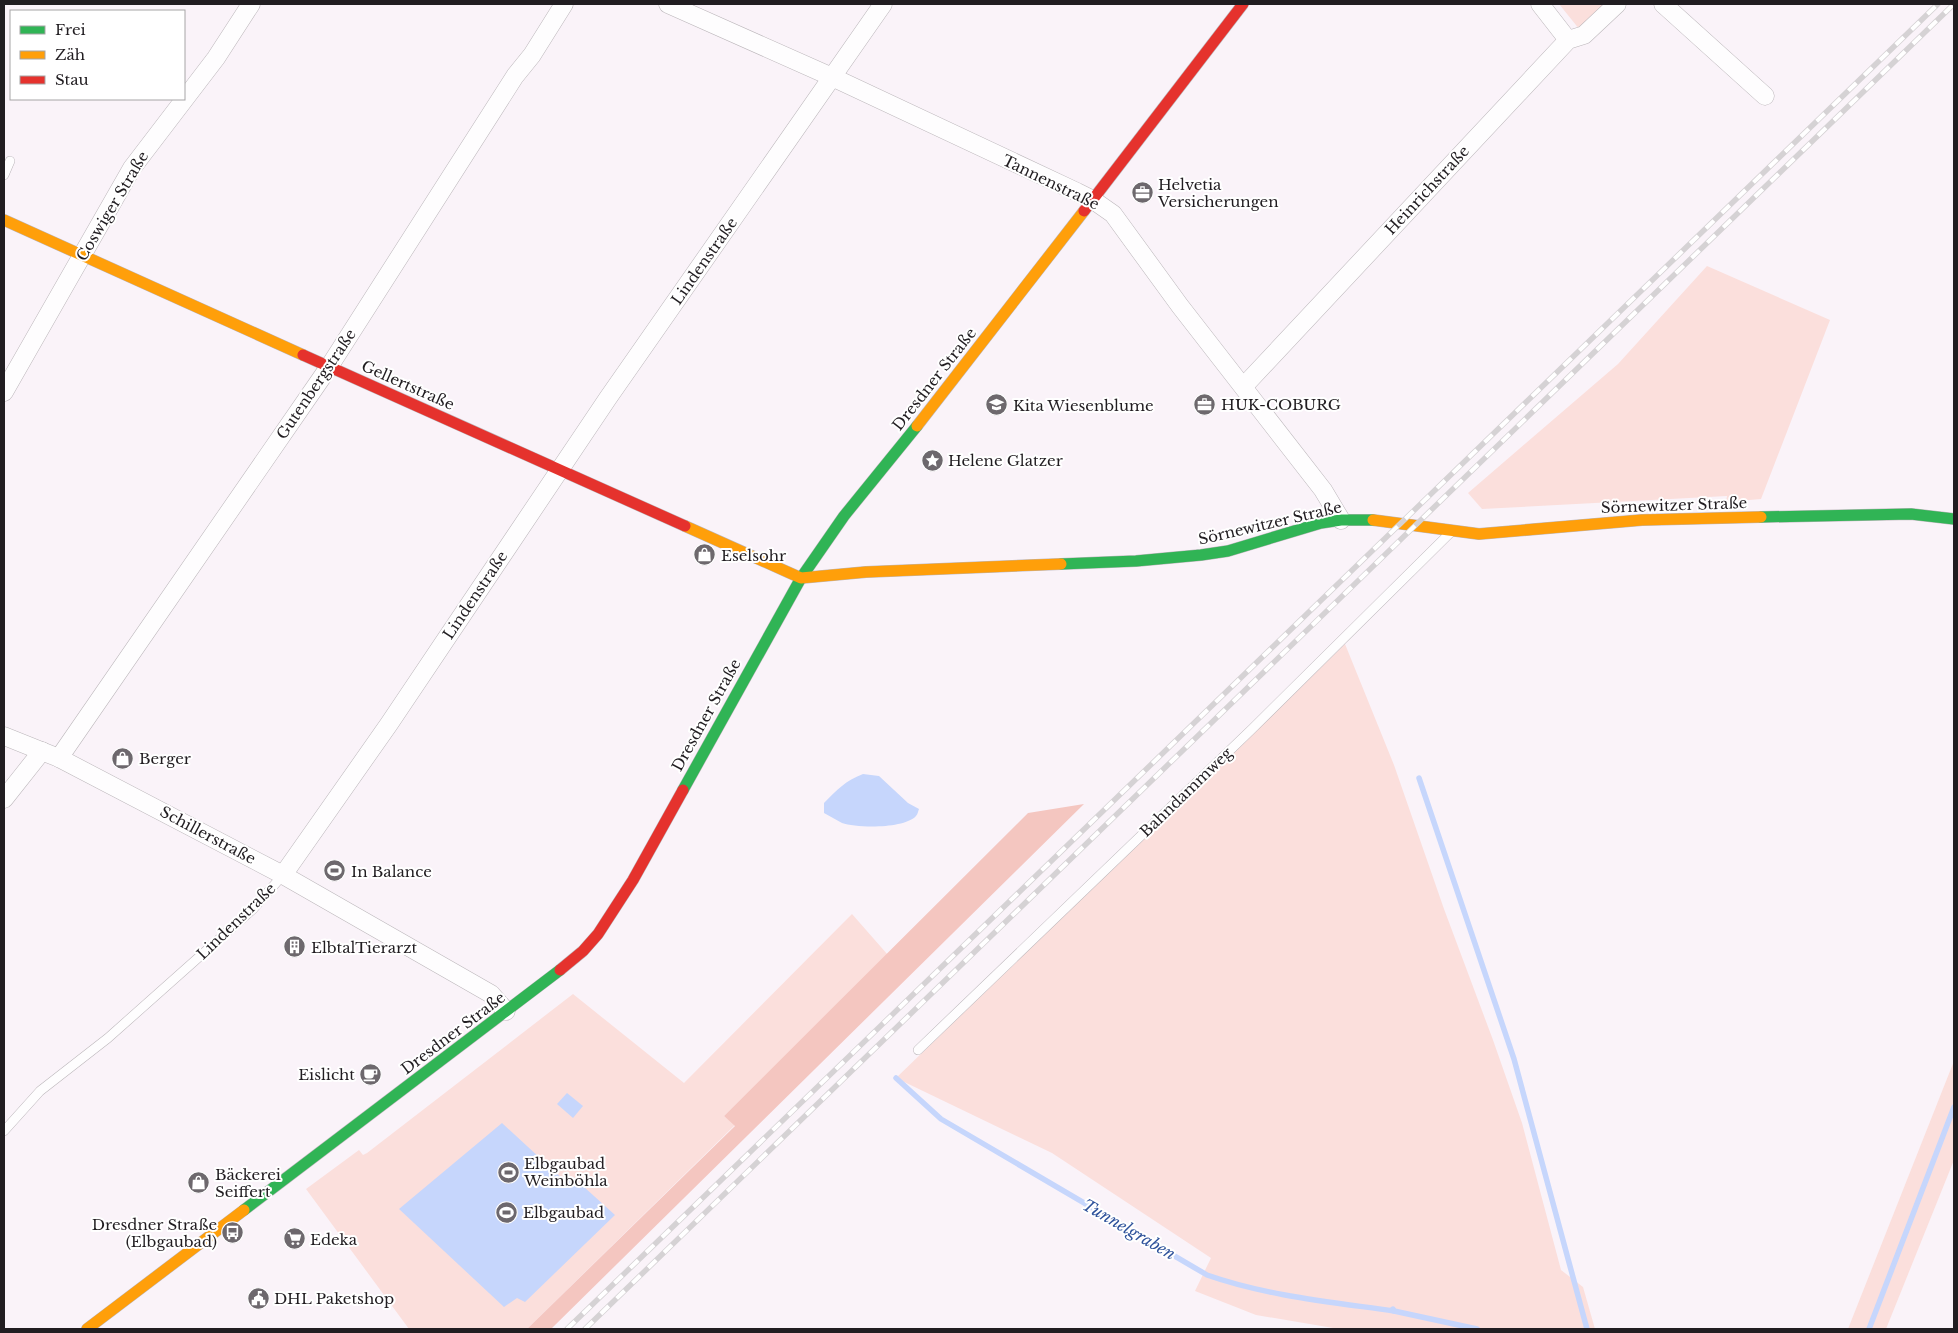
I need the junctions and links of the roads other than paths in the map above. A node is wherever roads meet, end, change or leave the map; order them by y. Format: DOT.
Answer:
graph roads {
  1 [pos="250,4"];
  2 [pos="564,4"];
  3 [pos="668,4"];
  4 [pos="883,4"];
  5 [pos="1242,4"];
  6 [pos="1540,4"];
  7 [pos="1617,4"];
  8 [pos="1663,4"];
  9 [pos="1568,40"];
  10 [pos="832,77"];
  11 [pos="1765,96"];
  12 [pos="185,99"];
  13 [pos="184,100"];
  14 [pos="10,161"];
  15 [pos="4,175"];
  16 [pos="1093,200"];
  17 [pos="4,220"];
  18 [pos="81,256"];
  19 [pos="329,366"];
  20 [pos="1244,386"];
  21 [pos="4,392"];
  22 [pos="560,469"];
  23 [pos="1954,519"];
  24 [pos="1341,520"];
  25 [pos="1452,531"];
  26 [pos="801,578"];
  27 [pos="4,736"];
  28 [pos="42,751"];
  29 [pos="59,758"];
  30 [pos="4,799"];
  31 [pos="283,874"];
  32 [pos="506,1011"];
  33 [pos="918,1050"];
  34 [pos="4,1131"];
  35 [pos="87,1329"];
  1 -- 12 [label="street, Coswiger Straße"];
  2 -- 19 [label="street, Gutenbergstraße"];
  3 -- 10 [label="street, Tannenstraße"];
  4 -- 10 [label="street, Lindenstraße"];
  5 -- 16 [label="street, Dresdner Straße"];
  6 -- 9 [label="street"];
  7 -- 9 [label="street, Heinrichstraße"];
  8 -- 11 [label="street"];
  9 -- 20 [label="street, Heinrichstraße"];
  10 -- 16 [label="street, Tannenstraße"];
  10 -- 22 [label="street, Lindenstraße"];
  13 -- 18 [label="street, Coswiger Straße"];
  14 -- 15 [label="lane"];
  16 -- 20 [label="street, Tannenstraße"];
  16 -- 26 [label="street, Dresdner Straße"];
  17 -- 18 [label="street, Gellertstraße"];
  18 -- 19 [label="street, Gellertstraße"];
  18 -- 21 [label="street, Coswiger Straße"];
  19 -- 22 [label="street, Gellertstraße"];
  19 -- 29 [label="street, Gutenbergstraße"];
  20 -- 24 [label="street, Tannenstraße"];
  22 -- 26 [label="street, Gellertstraße"];
  22 -- 31 [label="street, Lindenstraße"];
  23 -- 25 [label="street, Sörnewitzer Straße"];
  24 -- 25 [label="street, Sörnewitzer Straße"];
  24 -- 26 [label="street, Sörnewitzer Straße"];
  25 -- 33 [label="lane, Bahndammweg"];
  26 -- 32 [label="street, Dresdner Straße"];
  27 -- 28 [label="street, Schillerstraße"];
  28 -- 29 [label="street, Schillerstraße"];
  28 -- 30 [label="street"];
  29 -- 31 [label="street, Schillerstraße"];
  31 -- 32 [label="street, Schillerstraße"];
  31 -- 34 [label="lane, Lindenstraße"];
  32 -- 35 [label="street, Dresdner Straße"];
}
